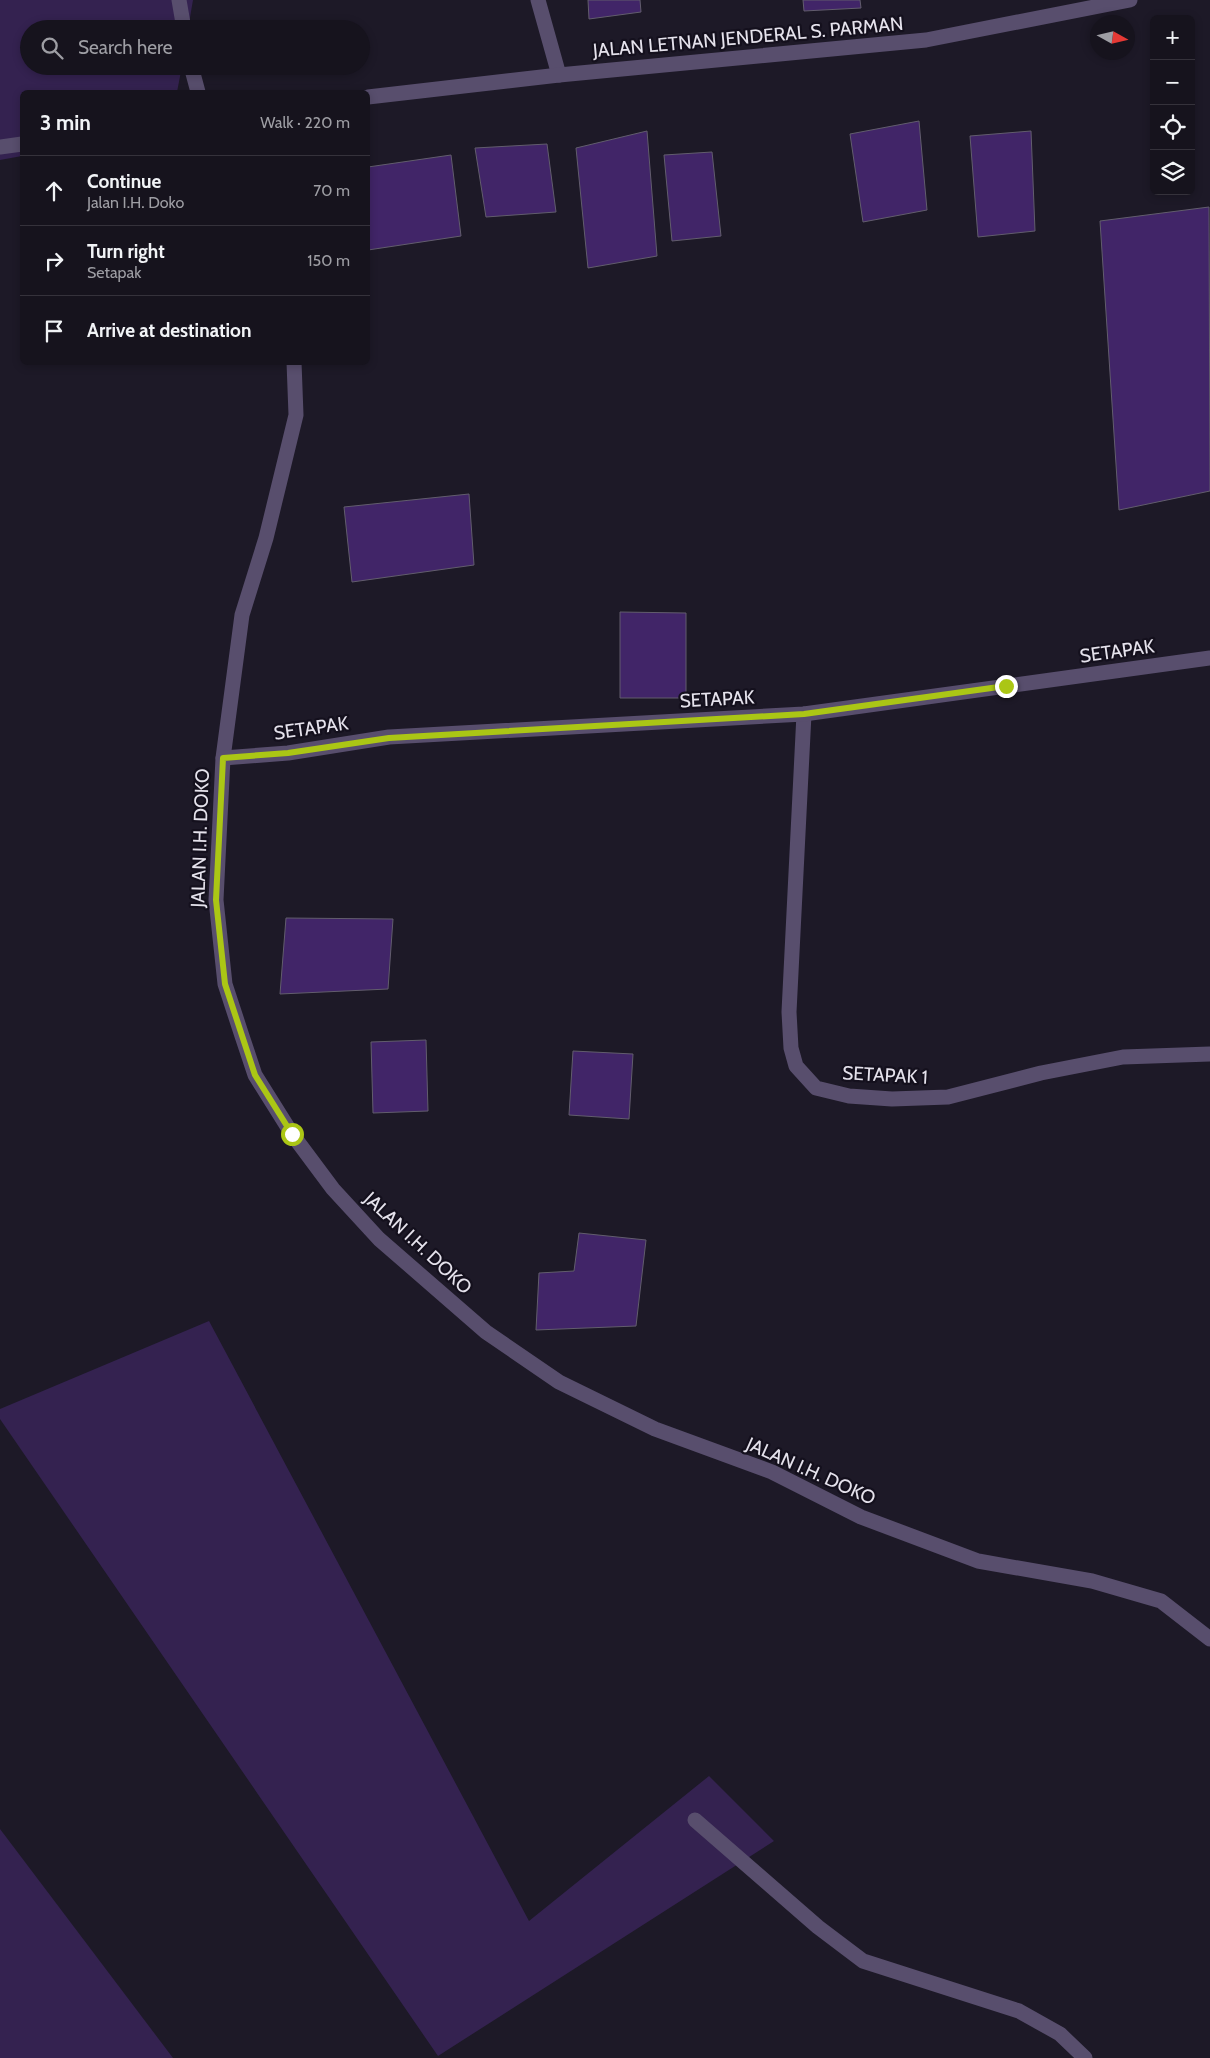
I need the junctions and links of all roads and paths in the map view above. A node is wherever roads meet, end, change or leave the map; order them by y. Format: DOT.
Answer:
graph roads {
  1 [pos="179,0"];
  2 [pos="538,0"];
  3 [pos="1130,0"];
  4 [pos="182,20"];
  5 [pos="193,75"];
  6 [pos="559,75"];
  7 [pos="197,90"];
  8 [pos="370,97"];
  9 [pos="20,144"];
  10 [pos="0,146"];
  11 [pos="294,365"];
  12 [pos="1210,658"];
  13 [pos="804,714"];
  14 [pos="223,758"];
  15 [pos="1210,1054"];
  16 [pos="1210,1639"];
  17 [pos="695,1820"];
  18 [pos="1085,2058"];
  1 -- 4 [label="street"];
  2 -- 6 [label="street"];
  3 -- 6 [label="street, JALAN LETNAN JENDERAL S. PARMAN"];
  5 -- 7 [label="street"];
  6 -- 8 [label="street, JALAN LETNAN JENDERAL S. PARMAN"];
  9 -- 10 [label="street"];
  11 -- 14 [label="street, JALAN I.H. DOKO"];
  12 -- 13 [label="street, SETAPAK"];
  13 -- 14 [label="street, SETAPAK"];
  13 -- 15 [label="street, SETAPAK 1"];
  14 -- 16 [label="street, JALAN I.H. DOKO"];
  17 -- 18 [label="street"];
}
